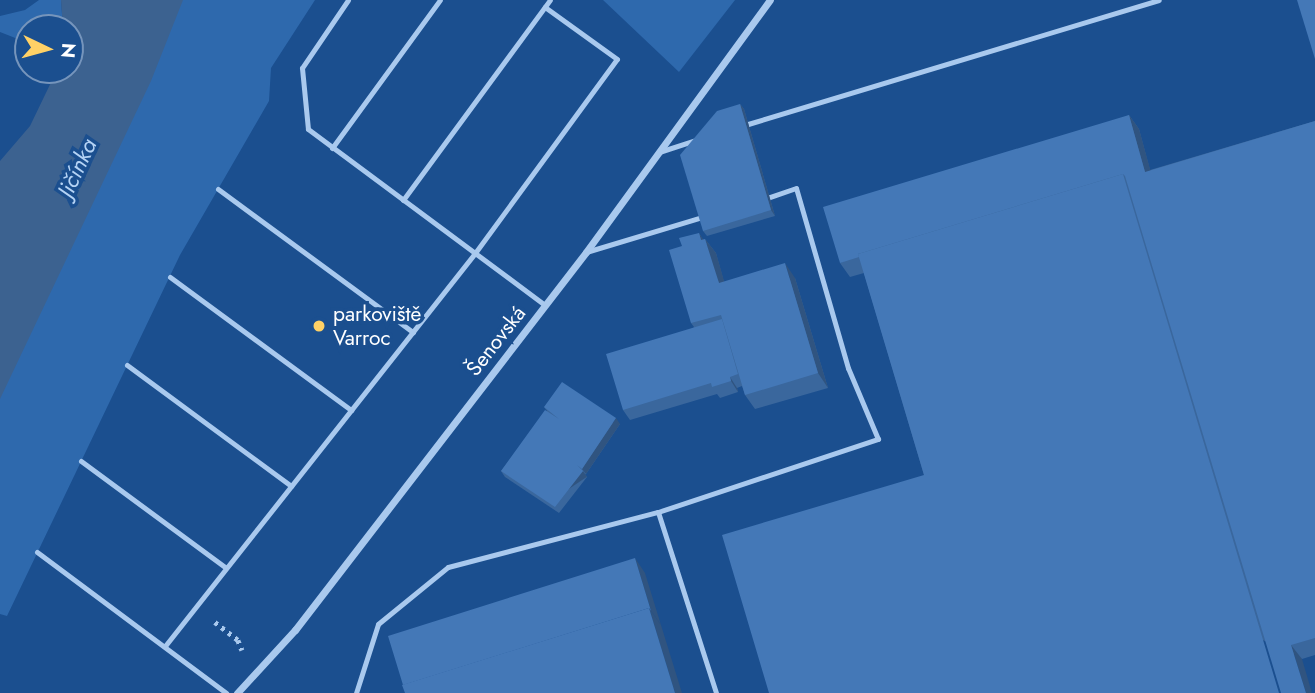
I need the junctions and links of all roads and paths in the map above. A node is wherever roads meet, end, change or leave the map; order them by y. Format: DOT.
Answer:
graph roads {
  1 [pos="348,0"];
  2 [pos="440,0"];
  3 [pos="550,0"];
  4 [pos="770,0"];
  5 [pos="1159,0"];
  6 [pos="545,7"];
  7 [pos="748,124"];
  8 [pos="703,138"];
  9 [pos="332,148"];
  10 [pos="659,152"];
  11 [pos="218,189"];
  12 [pos="769,197"];
  13 [pos="403,200"];
  14 [pos="702,217"];
  15 [pos="586,252"];
  16 [pos="475,253"];
  17 [pos="170,277"];
  18 [pos="545,305"];
  19 [pos="412,332"];
  20 [pos="127,365"];
  21 [pos="351,410"];
  22 [pos="81,461"];
  23 [pos="291,486"];
  24 [pos="658,512"];
  25 [pos="37,552"];
  26 [pos="226,568"];
  27 [pos="196,606"];
  28 [pos="164,646"];
  29 [pos="252,676"];
  30 [pos="226,693"];
  31 [pos="237,693"];
  32 [pos="356,693"];
  33 [pos="716,693"];
  1 -- 9 [label="lane"];
  2 -- 9 [label="lane"];
  3 -- 6 [label="lane"];
  4 -- 10 [label="street, Šenovská"];
  5 -- 7 [label="lane"];
  6 -- 13 [label="lane"];
  6 -- 16 [label="lane"];
  8 -- 10 [label="lane"];
  9 -- 13 [label="lane"];
  10 -- 15 [label="street, Šenovská"];
  11 -- 19 [label="lane"];
  12 -- 24 [label="lane"];
  13 -- 16 [label="lane"];
  14 -- 15 [label="lane"];
  15 -- 18 [label="street, Šenovská"];
  16 -- 18 [label="lane"];
  16 -- 19 [label="lane"];
  17 -- 21 [label="lane"];
  18 -- 29 [label="street, Šenovská"];
  19 -- 21 [label="lane"];
  20 -- 23 [label="lane"];
  21 -- 23 [label="lane"];
  22 -- 26 [label="lane"];
  23 -- 26 [label="lane"];
  24 -- 32 [label="lane"];
  24 -- 33 [label="lane"];
  25 -- 28 [label="lane"];
  26 -- 27 [label="lane"];
  27 -- 28 [label="lane"];
  27 -- 29 [label="path"];
  28 -- 30 [label="lane"];
  29 -- 31 [label="street, Šenovská"];
}
